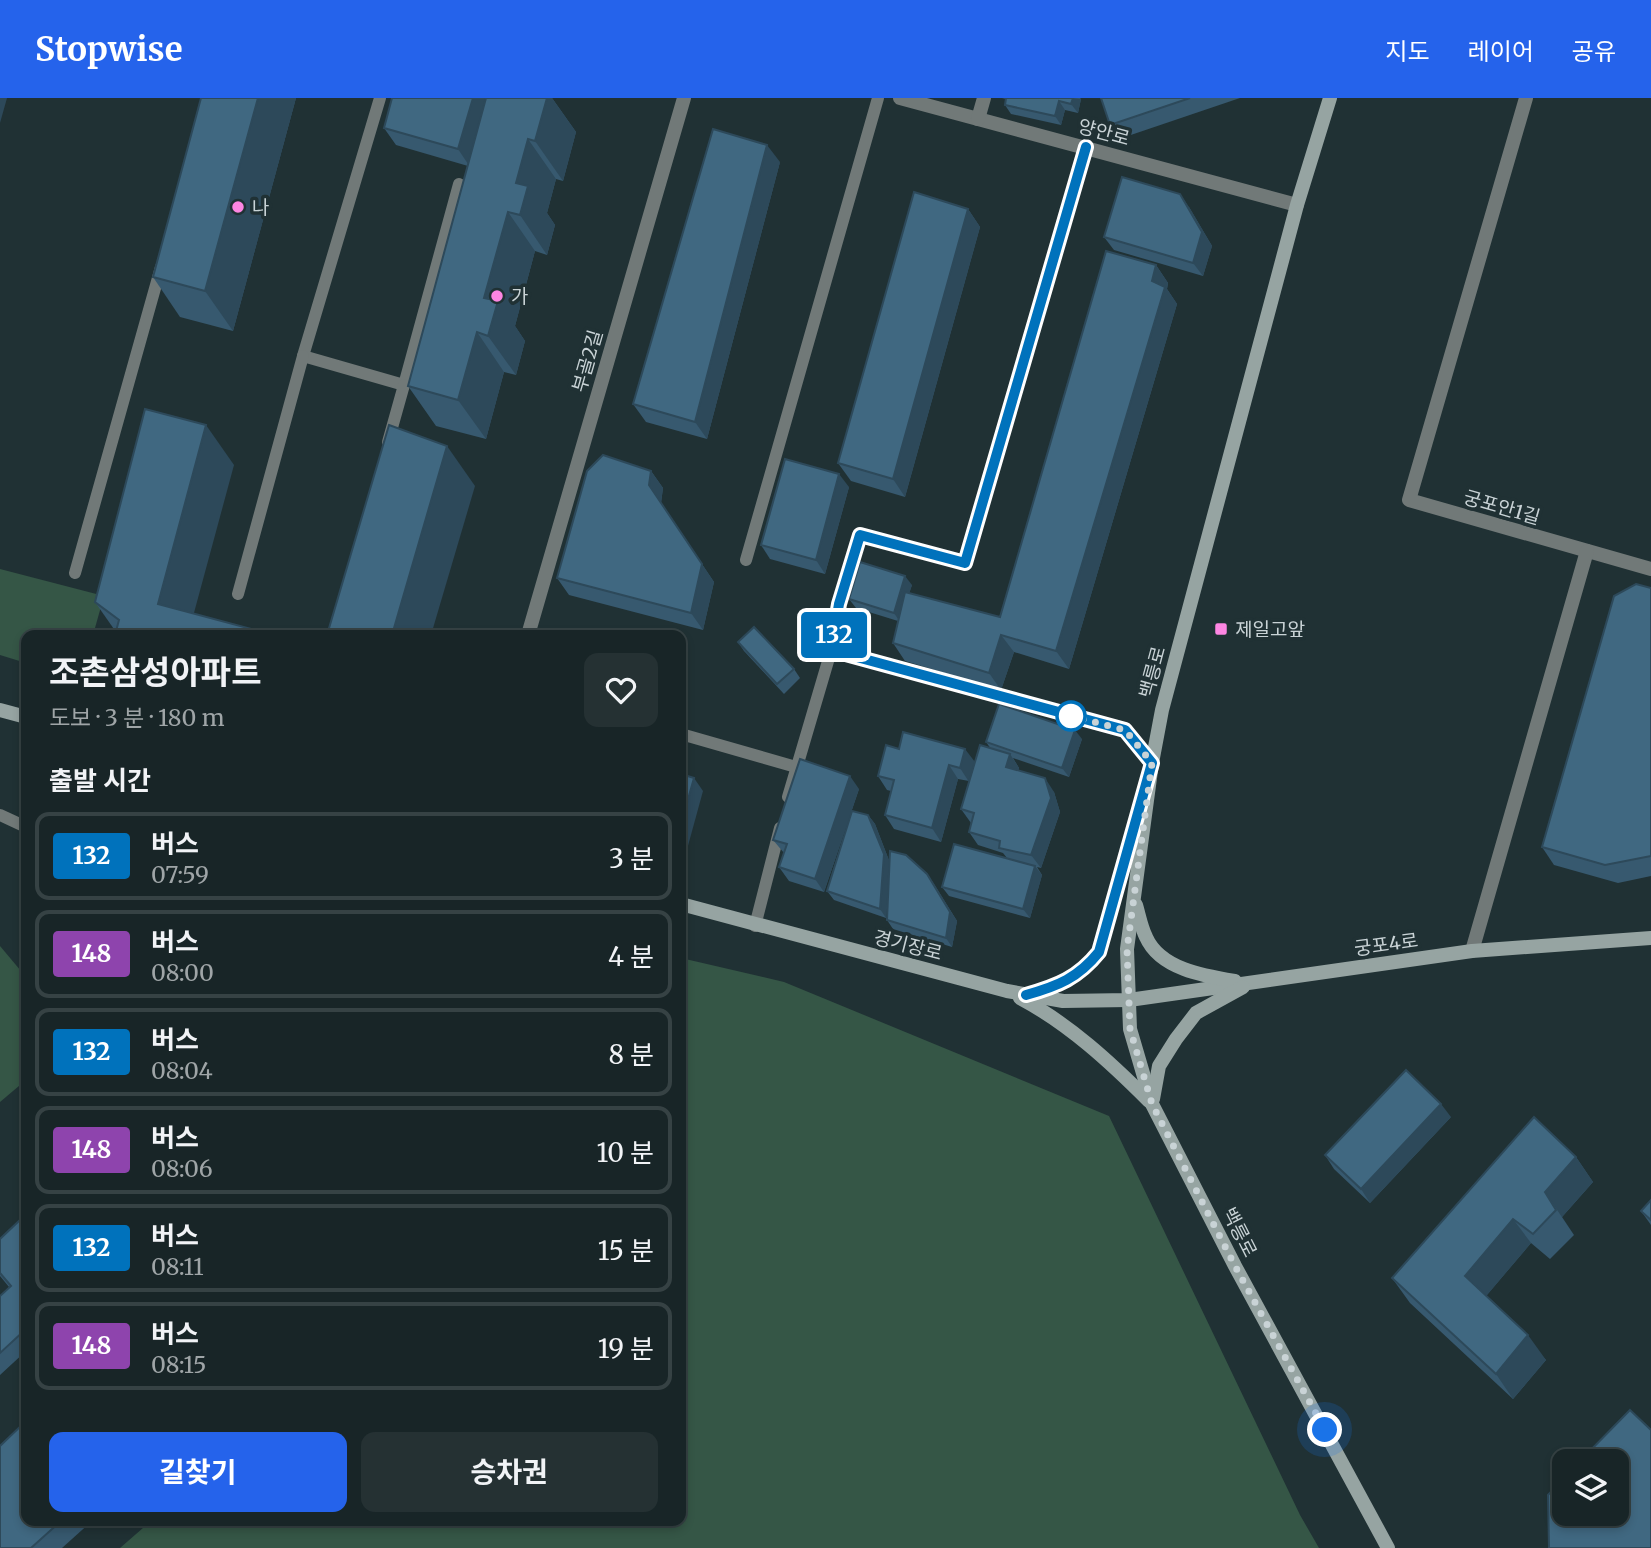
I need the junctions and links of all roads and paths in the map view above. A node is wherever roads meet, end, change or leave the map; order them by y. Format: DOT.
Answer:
graph roads {
  1 [pos="380,98"];
  2 [pos="684,98"];
  3 [pos="878,98"];
  4 [pos="900,98"];
  5 [pos="984,98"];
  6 [pos="1330,98"];
  7 [pos="1526,98"];
  8 [pos="978,119"];
  9 [pos="1086,147"];
  10 [pos="459,184"];
  11 [pos="1297,205"];
  12 [pos="166,250"];
  13 [pos="303,356"];
  14 [pos="404,385"];
  15 [pos="386,450"];
  16 [pos="1587,551"];
  17 [pos="746,560"];
  18 [pos="1651,569"];
  19 [pos="75,573"];
  20 [pos="238,594"];
  21 [pos="529,630"];
  22 [pos="831,650"];
  23 [pos="0,710"];
  24 [pos="21,716"];
  25 [pos="686,735"];
  26 [pos="1152,763"];
  27 [pos="796,767"];
  28 [pos="786,807"];
  29 [pos="0,814"];
  30 [pos="782,820"];
  31 [pos="21,824"];
  32 [pos="1134,899"];
  33 [pos="686,905"];
  34 [pos="755,926"];
  35 [pos="1651,938"];
  36 [pos="1472,951"];
  37 [pos="1251,983"];
  38 [pos="1007,991"];
  39 [pos="1026,995"];
  40 [pos="1129,1000"];
  41 [pos="1152,1104"];
  42 [pos="1388,1548"];
  1 -- 13 [label="lane"];
  2 -- 21 [label="street, 부골2길"];
  3 -- 17 [label="lane"];
  4 -- 8 [label="street, 양안로"];
  5 -- 8 [label="street"];
  6 -- 11 [label="street, 백릉로"];
  7 -- 16 [label="street, 궁포안1길"];
  8 -- 9 [label="street, 양안로"];
  9 -- 11 [label="street, 양안로"];
  9 -- 22 [label="lane"];
  10 -- 14 [label="lane"];
  11 -- 26 [label="street, 백릉로"];
  12 -- 19 [label="lane"];
  13 -- 14 [label="lane"];
  13 -- 20 [label="lane"];
  14 -- 15 [label="lane"];
  16 -- 18 [label="street"];
  16 -- 36 [label="street"];
  22 -- 26 [label="lane"];
  22 -- 27 [label="lane"];
  23 -- 24 [label="street"];
  25 -- 27 [label="lane"];
  26 -- 32 [label="street, 백릉로"];
  26 -- 39 [label="street"];
  27 -- 28 [label="lane"];
  29 -- 31 [label="lane"];
  30 -- 34 [label="lane"];
  32 -- 37 [label="street"];
  32 -- 40 [label="street, 백릉로"];
  33 -- 34 [label="street, 경기장로"];
  34 -- 38 [label="street, 경기장로"];
  35 -- 36 [label="street, 궁포4로"];
  36 -- 37 [label="street, 궁포4로"];
  37 -- 40 [label="street, 궁포4로"];
  37 -- 41 [label="street"];
  38 -- 39 [label="street, 경기장로"];
  38 -- 41 [label="street"];
  39 -- 40 [label="street, 경기장로"];
  40 -- 41 [label="street, 백릉로"];
  41 -- 42 [label="street, 백릉로"];
}
